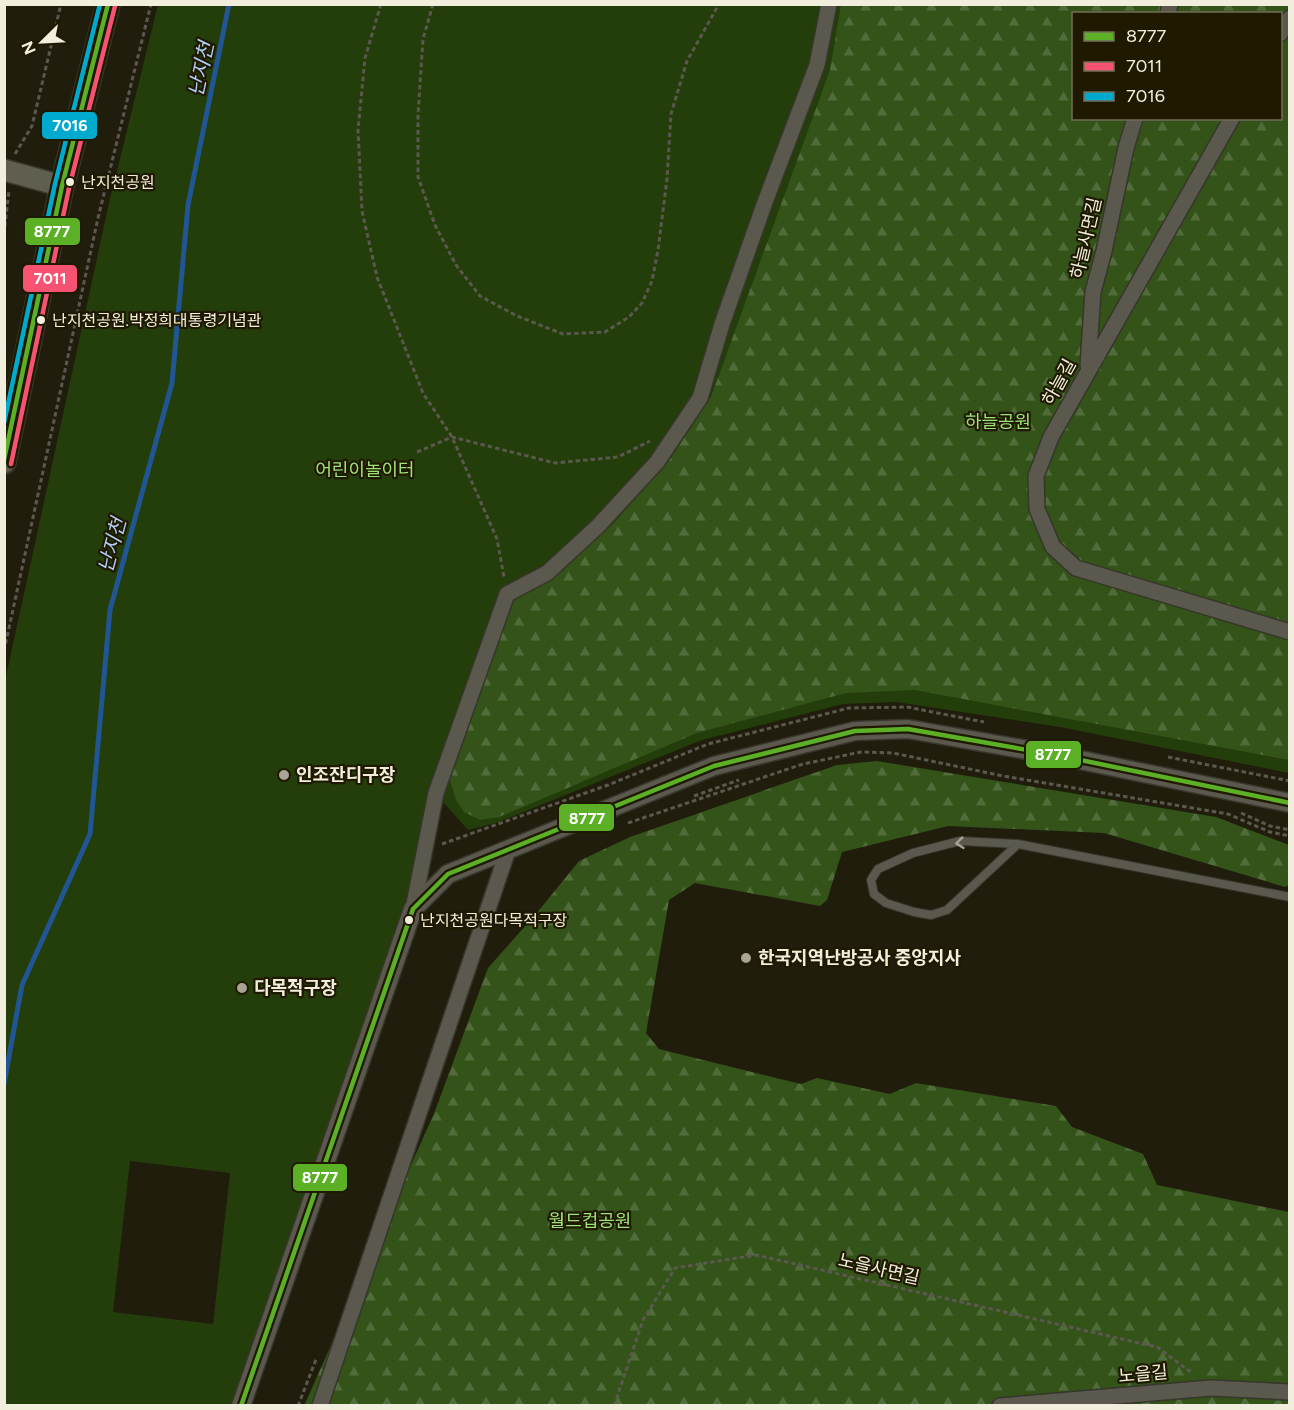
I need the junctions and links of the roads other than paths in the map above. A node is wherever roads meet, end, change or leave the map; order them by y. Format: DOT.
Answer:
graph roads {
  1 [pos="108,4"];
  2 [pos="829,4"];
  3 [pos="1290,18"];
  4 [pos="1282,32"];
  5 [pos="1134,120"];
  6 [pos="1231,120"];
  7 [pos="8,171"];
  8 [pos="62,186"];
  9 [pos="1088,369"];
  10 [pos="4,462"];
  11 [pos="1290,632"];
  12 [pos="1290,803"];
  13 [pos="1018,844"];
  14 [pos="508,849"];
  15 [pos="1290,897"];
  16 [pos="413,909"];
  17 [pos="1290,1392"];
  18 [pos="241,1406"];
  19 [pos="320,1406"];
  20 [pos="1000,1406"];
  1 -- 8 [label="main road"];
  2 -- 16 [label="street"];
  3 -- 4 [label="street"];
  5 -- 9 [label="street, 하늘사면길"];
  6 -- 9 [label="street, 하늘길"];
  7 -- 8 [label="main road"];
  8 -- 10 [label="main road"];
  9 -- 11 [label="street, 하늘길"];
  12 -- 14 [label="street"];
  13 -- 13 [label="lane, one-way"];
  13 -- 15 [label="lane"];
  14 -- 16 [label="street"];
  14 -- 19 [label="street"];
  16 -- 18 [label="street"];
  17 -- 20 [label="street, 노을길"];
}
